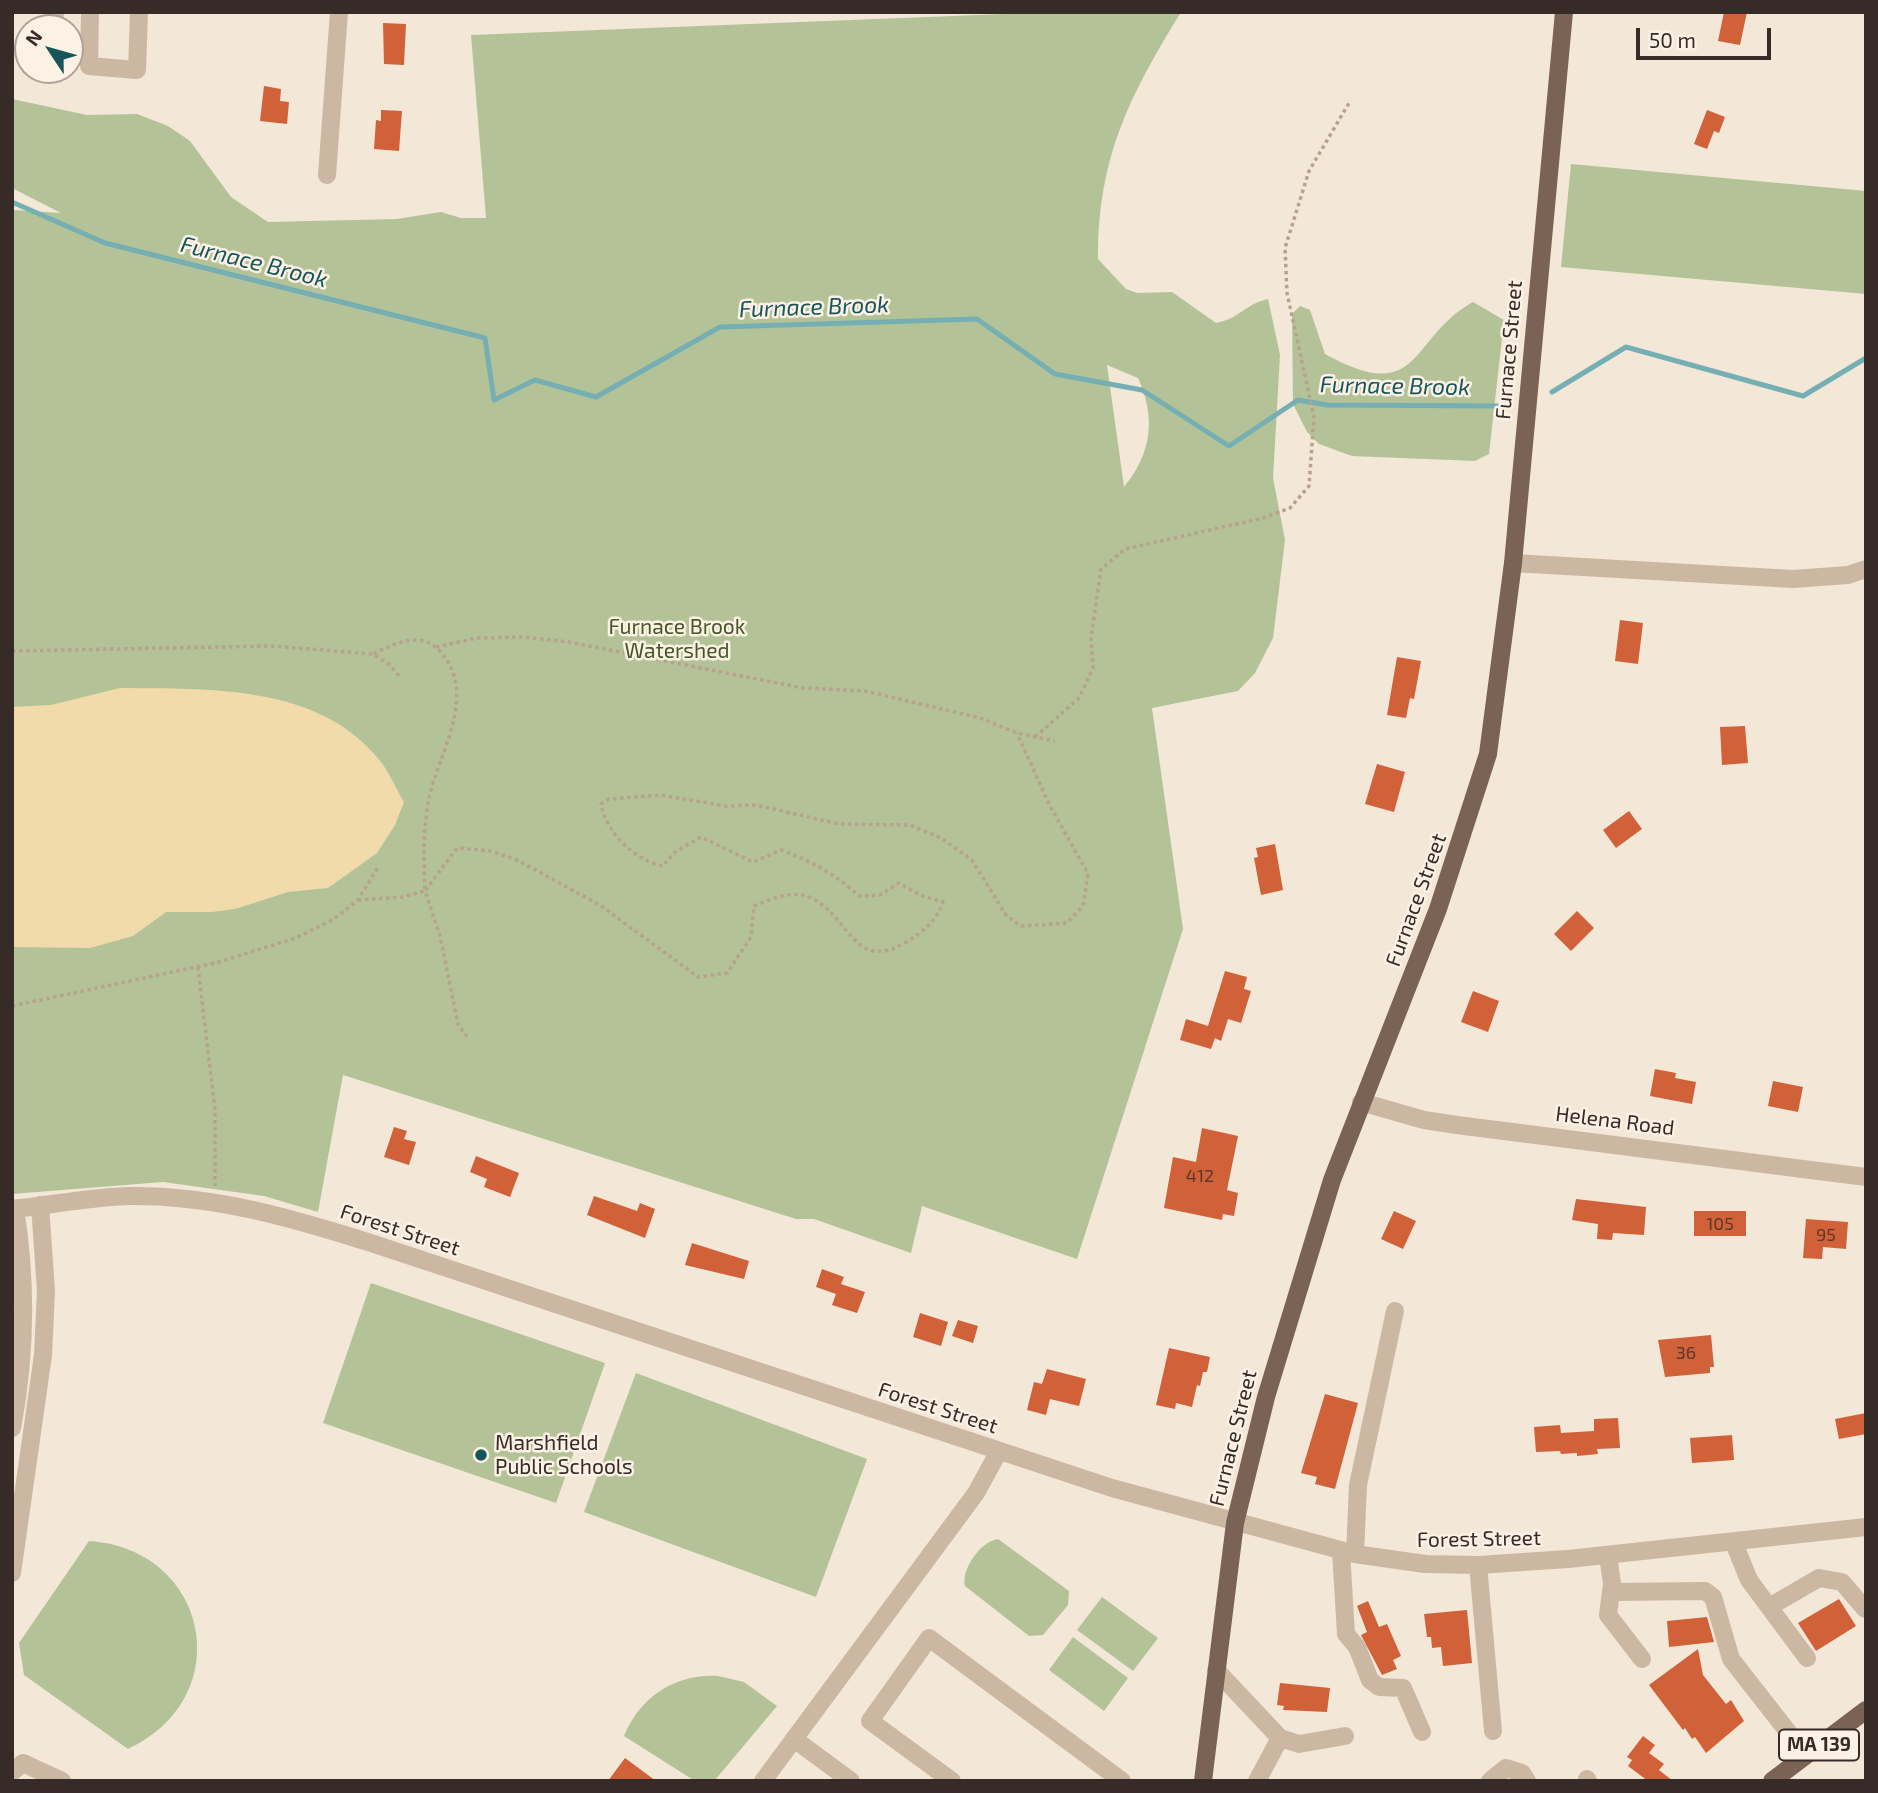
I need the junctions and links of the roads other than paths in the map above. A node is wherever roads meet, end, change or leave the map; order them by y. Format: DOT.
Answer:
graph roads {
  1 [pos="90,12"];
  2 [pos="139,12"];
  3 [pos="339,12"];
  4 [pos="1564,12"];
  5 [pos="327,174"];
  6 [pos="1513,563"];
  7 [pos="1866,569"];
  8 [pos="1361,1102"];
  9 [pos="1866,1177"];
  10 [pos="40,1205"];
  11 [pos="14,1209"];
  12 [pos="1395,1311"];
  13 [pos="12,1428"];
  14 [pos="999,1451"];
  15 [pos="1235,1523"];
  16 [pos="1866,1527"];
  17 [pos="1734,1543"];
  18 [pos="1348,1552"];
  19 [pos="1608,1555"];
  20 [pos="1478,1565"];
  21 [pos="12,1573"];
  22 [pos="1611,1592"];
  23 [pos="1769,1607"];
  24 [pos="1865,1609"];
  25 [pos="1807,1658"];
  26 [pos="1642,1659"];
  27 [pos="1216,1670"];
  28 [pos="1866,1710"];
  29 [pos="1493,1731"];
  30 [pos="1422,1732"];
  31 [pos="1346,1736"];
  32 [pos="1280,1738"];
  33 [pos="794,1739"];
  34 [pos="1806,1755"];
  35 [pos="12,1772"];
  36 [pos="839,1777"];
  37 [pos="62,1781"];
  38 [pos="763,1781"];
  39 [pos="952,1781"];
  40 [pos="1122,1781"];
  41 [pos="1203,1781"];
  42 [pos="1257,1781"];
  43 [pos="1490,1781"];
  44 [pos="1527,1781"];
  45 [pos="1772,1781"];
  1 -- 2 [label="street"];
  3 -- 5 [label="street"];
  4 -- 6 [label="main road, Furnace Street"];
  6 -- 7 [label="street"];
  6 -- 8 [label="main road, Furnace Street"];
  8 -- 9 [label="street, Helena Road"];
  8 -- 15 [label="main road, Furnace Street"];
  10 -- 11 [label="street, Forest Street"];
  10 -- 14 [label="street, Forest Street"];
  10 -- 21 [label="street"];
  11 -- 13 [label="street"];
  12 -- 18 [label="street"];
  14 -- 15 [label="street, Forest Street"];
  14 -- 33 [label="street"];
  15 -- 18 [label="street, Forest Street"];
  15 -- 27 [label="main road, Furnace Street"];
  16 -- 17 [label="street, Forest Street"];
  17 -- 19 [label="street, Forest Street"];
  17 -- 23 [label="street"];
  18 -- 20 [label="street, Forest Street"];
  18 -- 30 [label="street"];
  19 -- 20 [label="street, Forest Street"];
  19 -- 22 [label="street"];
  20 -- 29 [label="street"];
  22 -- 26 [label="street"];
  22 -- 34 [label="street"];
  23 -- 24 [label="street"];
  23 -- 25 [label="street"];
  27 -- 32 [label="street"];
  27 -- 41 [label="main road, Furnace Street"];
  28 -- 34 [label="main road, MA 139"];
  31 -- 32 [label="street"];
  32 -- 42 [label="street"];
  33 -- 36 [label="street"];
  33 -- 38 [label="street"];
  34 -- 45 [label="main road, MA 139"];
  35 -- 37 [label="street"];
  39 -- 40 [label="street"];
  43 -- 44 [label="street"];
}
